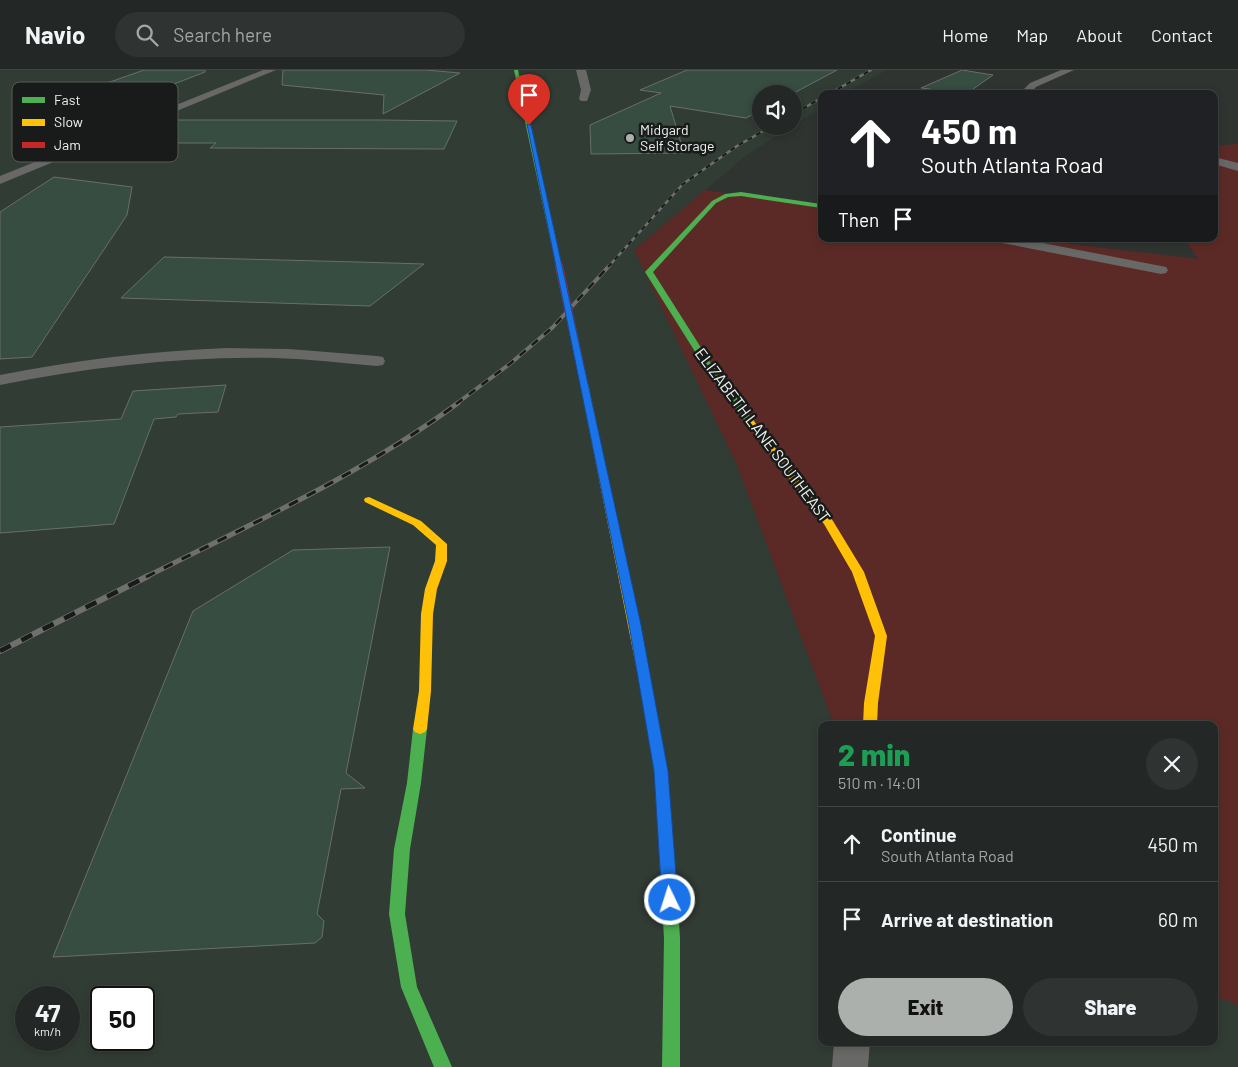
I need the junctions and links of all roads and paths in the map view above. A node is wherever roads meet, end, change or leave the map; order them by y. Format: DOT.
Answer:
graph roads {
  1 [pos="271,70"];
  2 [pos="516,70"];
  3 [pos="581,70"];
  4 [pos="1069,70"];
  5 [pos="1028,90"];
  6 [pos="584,99"];
  7 [pos="178,108"];
  8 [pos="1218,161"];
  9 [pos="44,162"];
  10 [pos="1238,167"];
  11 [pos="0,180"];
  12 [pos="818,206"];
  13 [pos="1017,242"];
  14 [pos="1161,270"];
  15 [pos="377,360"];
  16 [pos="0,380"];
  17 [pos="369,500"];
  18 [pos="870,721"];
  19 [pos="852,1046"];
  20 [pos="444,1067"];
  21 [pos="671,1067"];
  22 [pos="850,1067"];
  1 -- 7 [label="street"];
  2 -- 21 [label="main road, bridge"];
  3 -- 6 [label="street"];
  4 -- 5 [label="street"];
  8 -- 10 [label="street"];
  9 -- 11 [label="street"];
  12 -- 18 [label="main road, ELIZABETH LANE SOUTHEAST"];
  13 -- 14 [label="street"];
  15 -- 16 [label="street"];
  17 -- 20 [label="main road"];
  19 -- 22 [label="street"];
}
